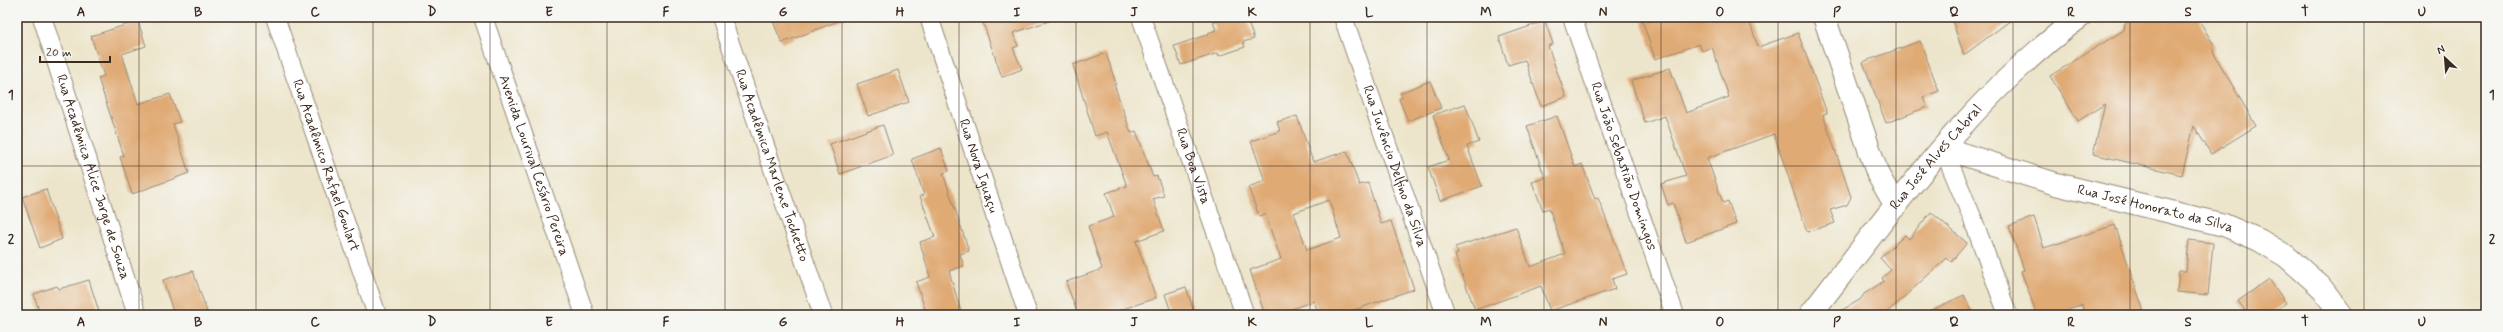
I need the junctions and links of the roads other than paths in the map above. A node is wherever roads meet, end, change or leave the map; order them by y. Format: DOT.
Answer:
graph roads {
  1 [pos="42,17"];
  2 [pos="275,17"];
  3 [pos="483,17"];
  4 [pos="721,17"];
  5 [pos="929,17"];
  6 [pos="1142,17"];
  7 [pos="1343,17"];
  8 [pos="1572,17"];
  9 [pos="1824,17"];
  10 [pos="2077,18"];
  11 [pos="1943,148"];
  12 [pos="1896,206"];
  13 [pos="137,315"];
  14 [pos="376,315"];
  15 [pos="585,315"];
  16 [pos="823,315"];
  17 [pos="1028,315"];
  18 [pos="1245,315"];
  19 [pos="1446,315"];
  20 [pos="1675,315"];
  21 [pos="1810,315"];
  22 [pos="2008,315"];
  23 [pos="2342,315"];
  1 -- 13 [label="street, Rua Acadêmica Alice Jorge de Souza"];
  2 -- 14 [label="street, Rua Acadêmico Rafael Goulart"];
  3 -- 15 [label="street, Avenida Lourival Cesário Pereira"];
  4 -- 16 [label="street, Rua Acadêmica Marlene Tochetto"];
  5 -- 17 [label="street, Rua Nova Iguaçu"];
  6 -- 18 [label="street, Rua Boa Vista"];
  7 -- 19 [label="street, Rua Juvêncio Delfino da Silva"];
  8 -- 20 [label="street, Rua João Sebastião Domingos"];
  9 -- 12 [label="street"];
  10 -- 11 [label="street, Rua José Alves Cabral"];
  11 -- 12 [label="street, Rua José Alves Cabral"];
  11 -- 22 [label="street"];
  11 -- 23 [label="street, Rua José Honorato da Silva"];
  12 -- 21 [label="street, Rua José Alves Cabral"];
}
